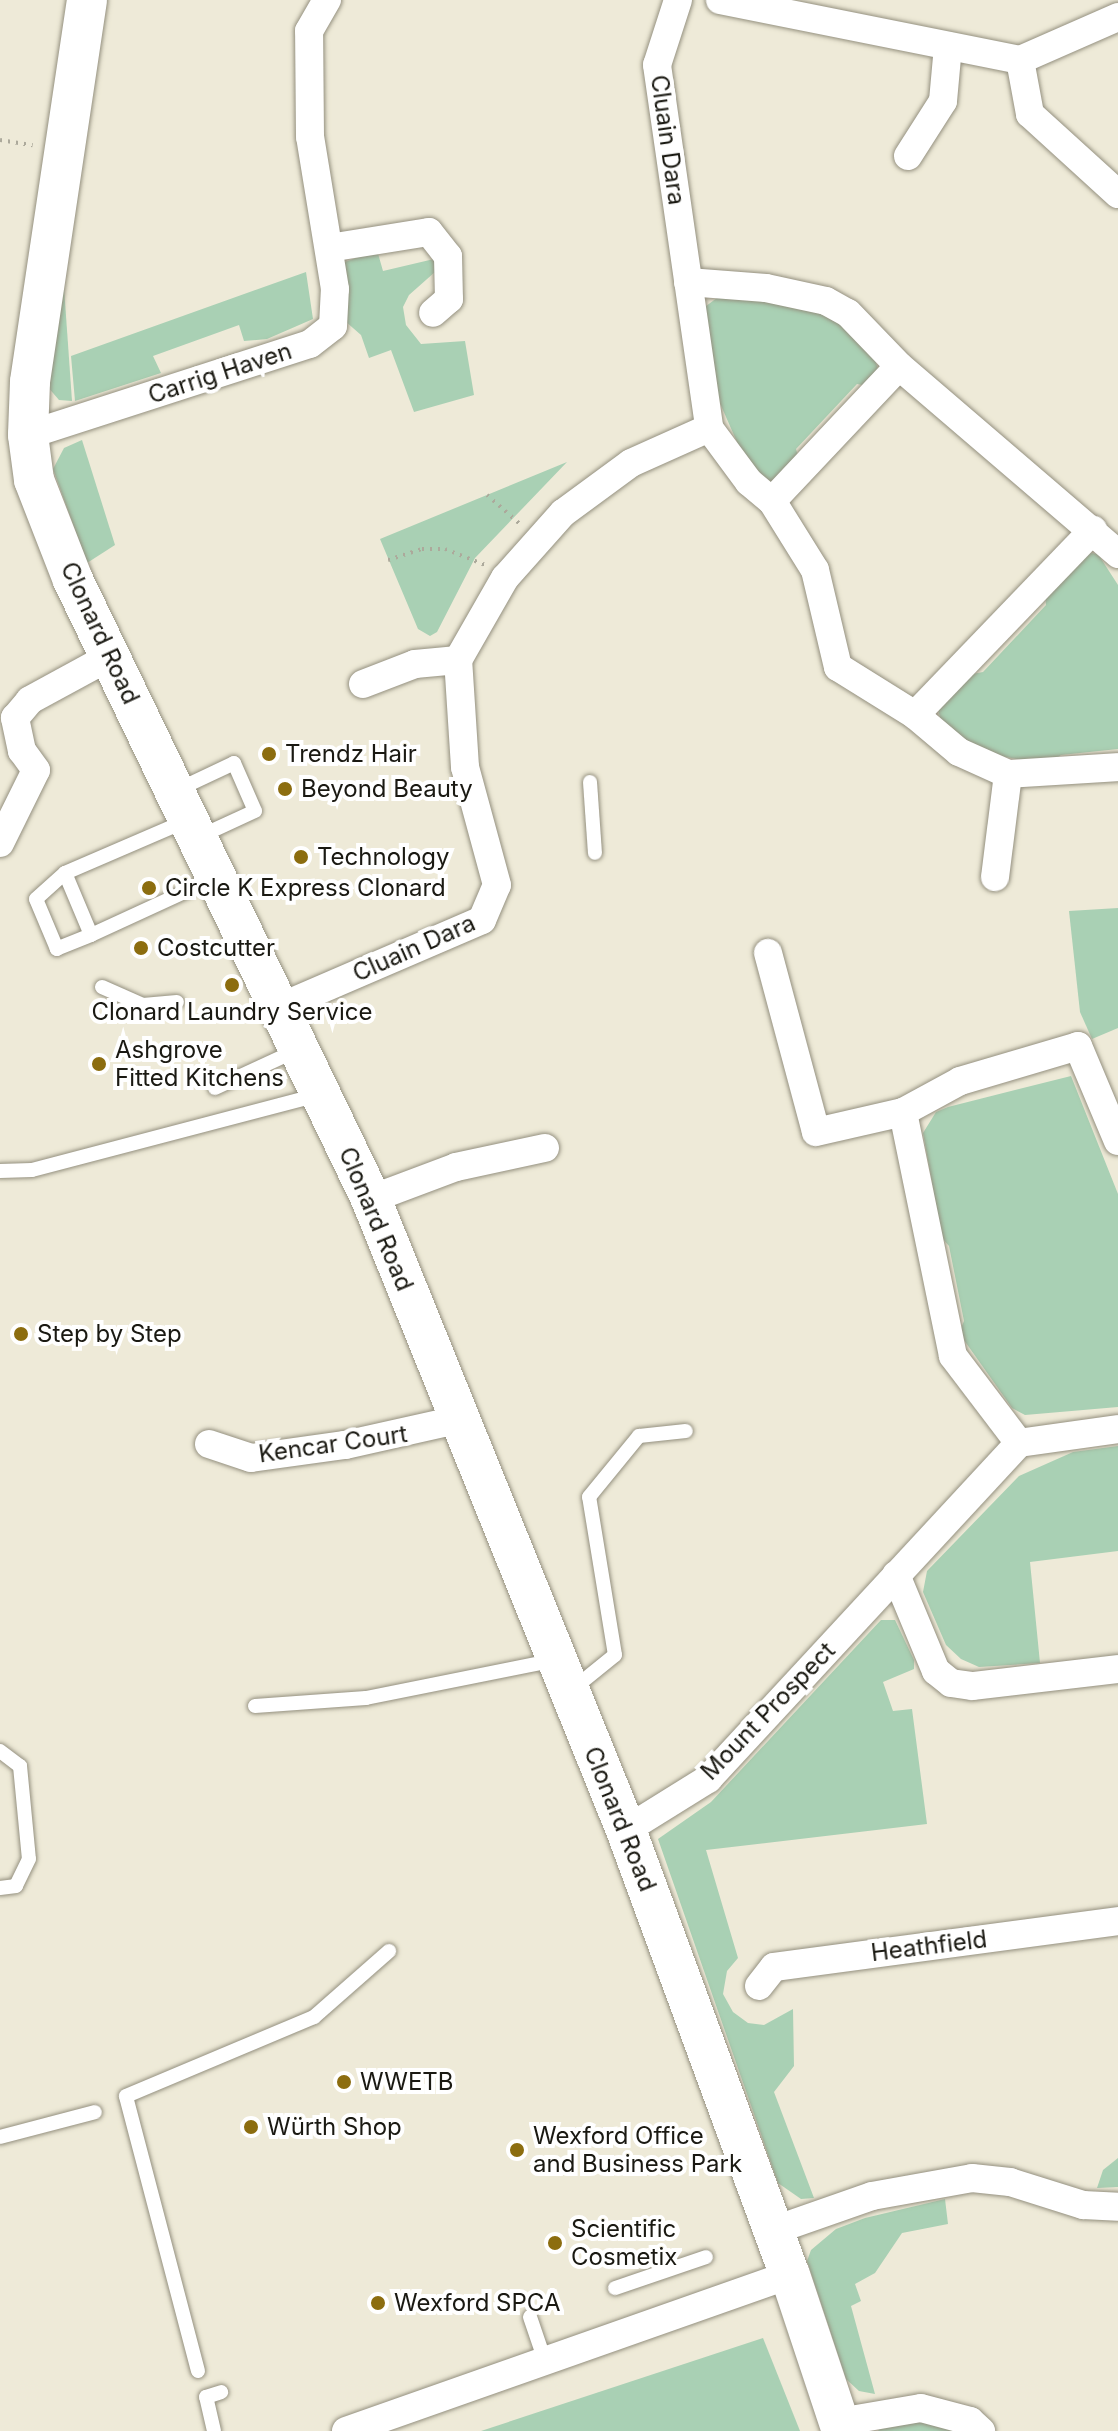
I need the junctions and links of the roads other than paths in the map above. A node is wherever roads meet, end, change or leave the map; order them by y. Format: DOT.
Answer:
graph roads {
  1 [pos="87,0"];
  2 [pos="327,0"];
  3 [pos="678,0"];
  4 [pos="720,0"];
  5 [pos="832,11"];
  6 [pos="1118,17"];
  7 [pos="948,46"];
  8 [pos="1020,60"];
  9 [pos="908,156"];
  10 [pos="1118,194"];
  11 [pos="329,248"];
  12 [pos="688,282"];
  13 [pos="433,313"];
  14 [pos="899,366"];
  15 [pos="709,428"];
  16 [pos="28,435"];
  17 [pos="772,501"];
  18 [pos="1093,530"];
  19 [pos="1118,554"];
  20 [pos="111,656"];
  21 [pos="458,660"];
  22 [pos="363,684"];
  23 [pos="8,714"];
  24 [pos="915,715"];
  25 [pos="1118,767"];
  26 [pos="1008,774"];
  27 [pos="590,782"];
  28 [pos="188,815"];
  29 [pos="0,843"];
  30 [pos="595,853"];
  31 [pos="65,873"];
  32 [pos="217,877"];
  33 [pos="995,877"];
  34 [pos="91,935"];
  35 [pos="768,953"];
  36 [pos="102,987"];
  37 [pos="177,1002"];
  38 [pos="278,1008"];
  39 [pos="299,1049"];
  40 [pos="215,1088"];
  41 [pos="322,1094"];
  42 [pos="903,1112"];
  43 [pos="1118,1141"];
  44 [pos="545,1148"];
  45 [pos="0,1171"];
  46 [pos="371,1199"];
  47 [pos="457,1420"];
  48 [pos="1118,1429"];
  49 [pos="686,1431"];
  50 [pos="1019,1443"];
  51 [pos="209,1444"];
  52 [pos="896,1575"];
  53 [pos="1118,1669"];
  54 [pos="562,1676"];
  55 [pos="255,1706"];
  56 [pos="0,1751"];
  57 [pos="626,1830"];
  58 [pos="0,1888"];
  59 [pos="1115,1925"];
  60 [pos="389,1951"];
  61 [pos="759,1986"];
  62 [pos="95,2112"];
  63 [pos="0,2137"];
  64 [pos="1118,2207"];
  65 [pos="772,2231"];
  66 [pos="706,2257"];
  67 [pos="790,2275"];
  68 [pos="615,2288"];
  69 [pos="530,2317"];
  70 [pos="545,2361"];
  71 [pos="198,2371"];
  72 [pos="221,2392"];
  73 [pos="841,2426"];
  74 [pos="214,2431"];
  75 [pos="346,2431"];
  76 [pos="981,2431"];
  1 -- 16 [label="street, Clonard Road"];
  2 -- 11 [label="street, Carrig Haven"];
  3 -- 12 [label="street, Cluain Dara"];
  4 -- 5 [label="street"];
  5 -- 7 [label="street"];
  6 -- 8 [label="street"];
  7 -- 8 [label="street"];
  7 -- 9 [label="street"];
  8 -- 10 [label="street"];
  11 -- 13 [label="street"];
  11 -- 16 [label="street, Carrig Haven"];
  12 -- 14 [label="street"];
  12 -- 15 [label="street, Cluain Dara"];
  14 -- 17 [label="street"];
  14 -- 18 [label="street"];
  15 -- 17 [label="street, Cluain Dara"];
  15 -- 21 [label="street"];
  16 -- 20 [label="street, Clonard Road"];
  17 -- 24 [label="street, Cluain Dara"];
  18 -- 19 [label="street"];
  18 -- 24 [label="street"];
  20 -- 23 [label="street"];
  20 -- 28 [label="street, Clonard Road"];
  21 -- 22 [label="street"];
  21 -- 38 [label="street, Cluain Dara"];
  23 -- 29 [label="street"];
  24 -- 26 [label="street, Cluain Dara"];
  25 -- 26 [label="street, Cluain Dara"];
  26 -- 33 [label="street"];
  27 -- 30 [label="lane"];
  28 -- 28 [label="lane"];
  28 -- 31 [label="lane"];
  28 -- 32 [label="street, Clonard Road"];
  31 -- 34 [label="lane"];
  31 -- 34 [label="lane"];
  32 -- 34 [label="lane"];
  32 -- 38 [label="street, Clonard Road"];
  35 -- 42 [label="street"];
  36 -- 37 [label="lane"];
  38 -- 39 [label="street, Clonard Road"];
  39 -- 40 [label="lane"];
  39 -- 41 [label="street, Clonard Road"];
  41 -- 45 [label="lane"];
  41 -- 46 [label="street, Clonard Road"];
  42 -- 43 [label="street"];
  42 -- 50 [label="street"];
  44 -- 46 [label="street"];
  46 -- 47 [label="street, Clonard Road"];
  47 -- 51 [label="street, Kencar Court"];
  47 -- 54 [label="street, Clonard Road"];
  48 -- 50 [label="street"];
  49 -- 54 [label="lane"];
  50 -- 52 [label="street, Mount Prospect"];
  52 -- 53 [label="street"];
  52 -- 57 [label="street, Mount Prospect"];
  54 -- 55 [label="lane"];
  54 -- 57 [label="street, Clonard Road"];
  56 -- 58 [label="lane"];
  57 -- 65 [label="street, Clonard Road"];
  59 -- 61 [label="street, Heathfield"];
  60 -- 71 [label="lane"];
  62 -- 63 [label="lane"];
  64 -- 65 [label="street"];
  65 -- 67 [label="street, Clonard Road"];
  66 -- 68 [label="lane"];
  67 -- 70 [label="street"];
  67 -- 73 [label="street, Clonard Road"];
  69 -- 70 [label="lane"];
  70 -- 75 [label="street"];
  72 -- 74 [label="lane"];
  73 -- 76 [label="street"];
}
